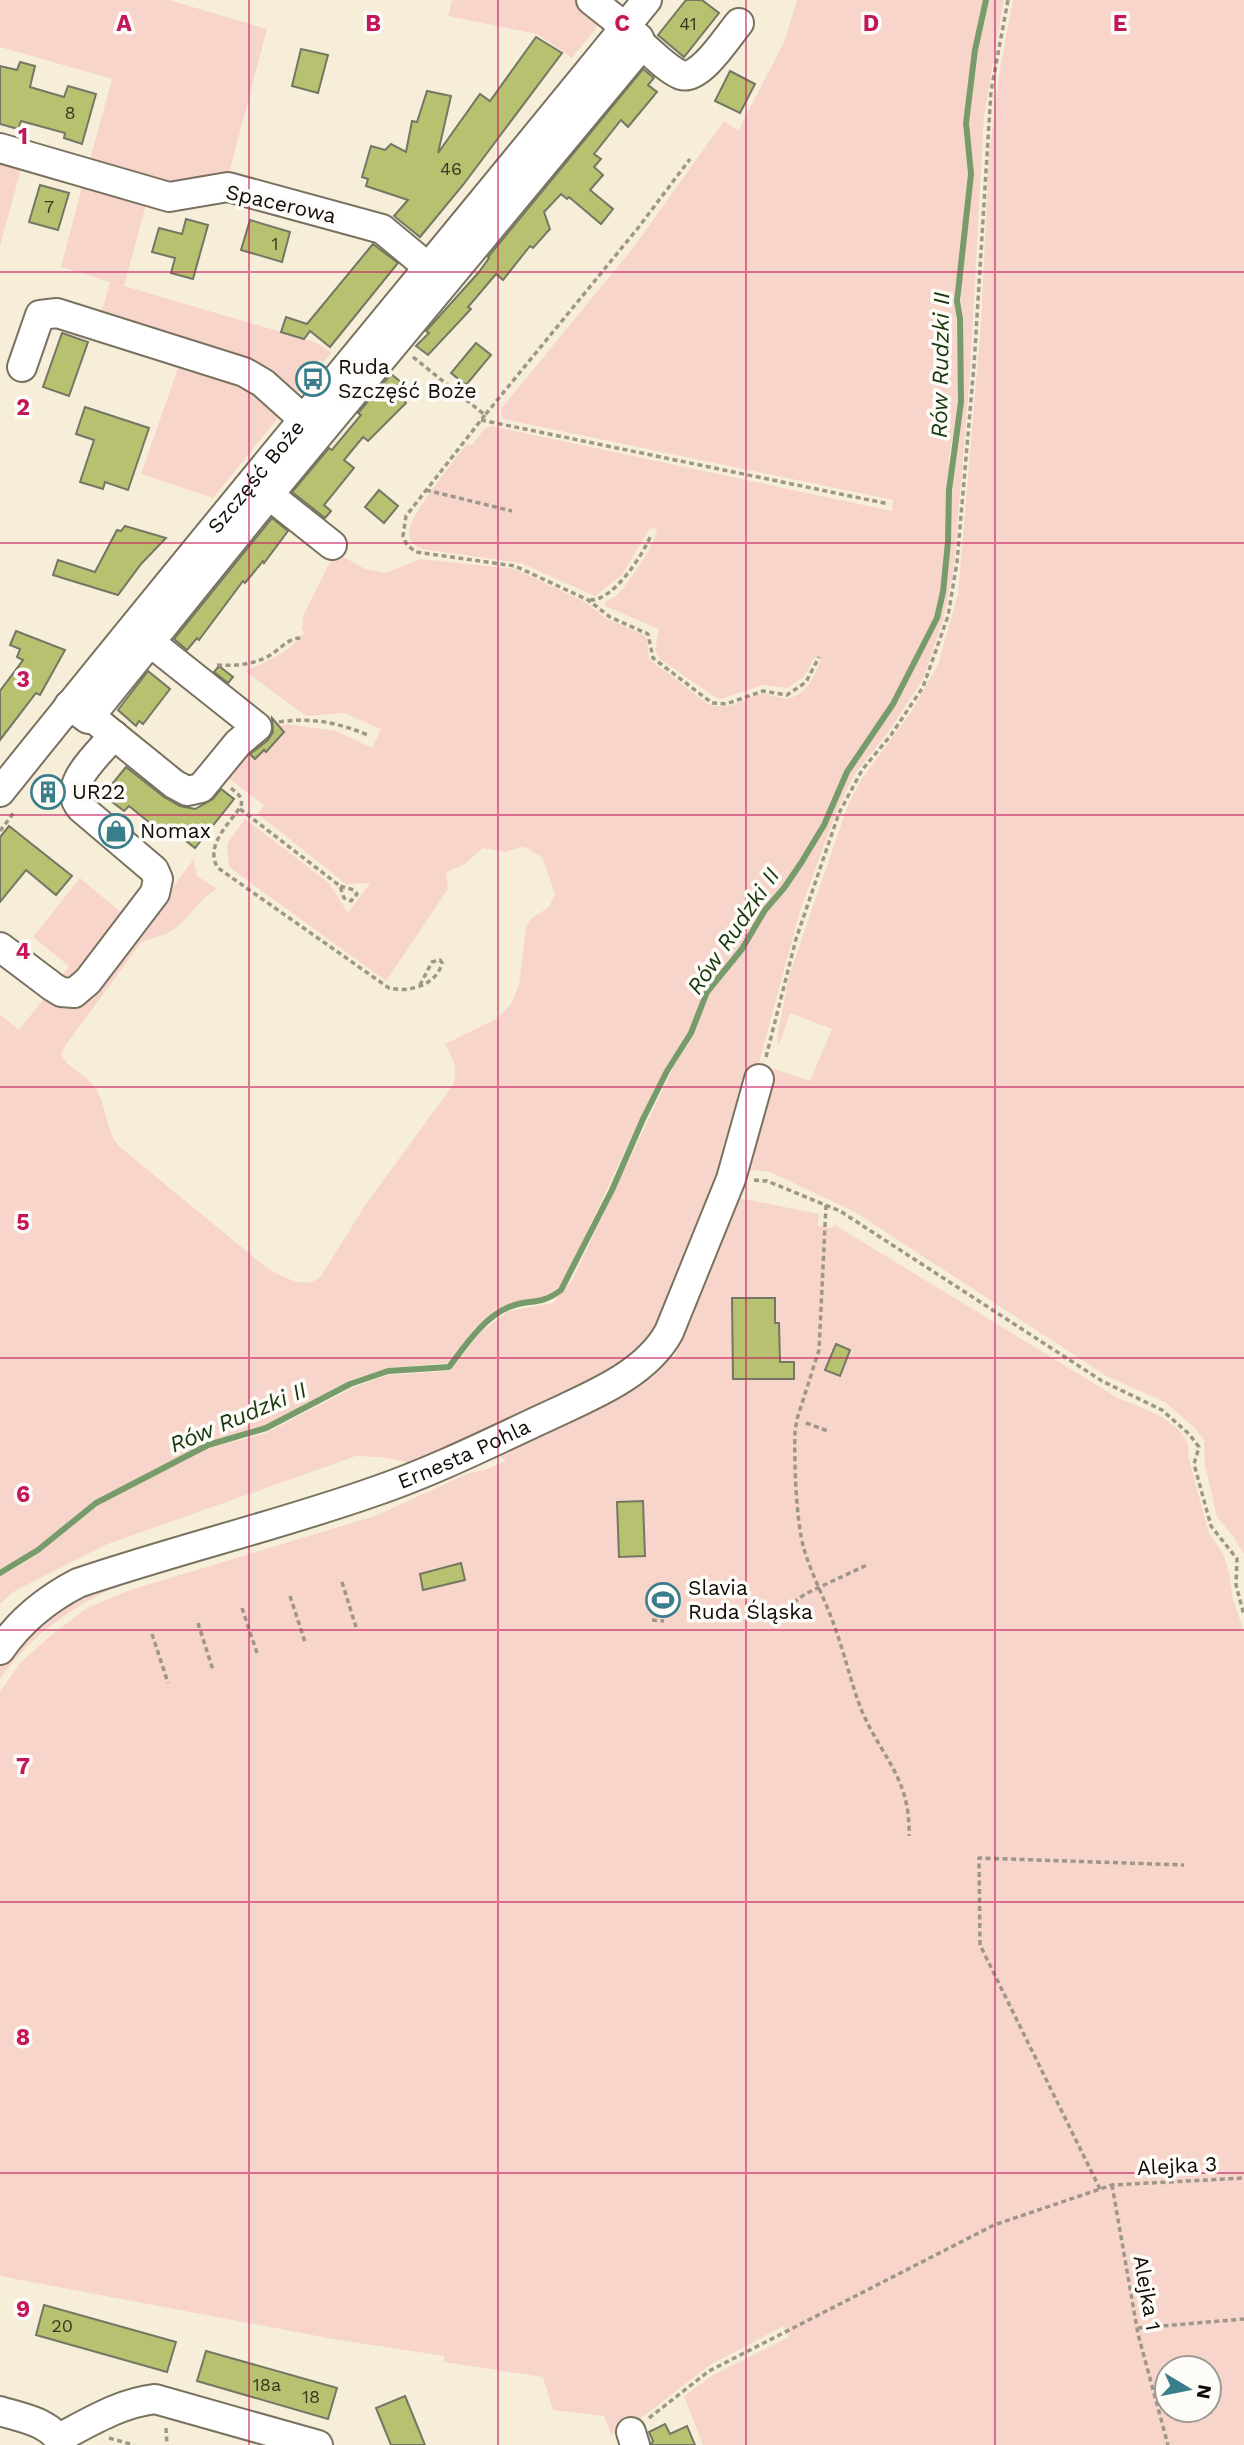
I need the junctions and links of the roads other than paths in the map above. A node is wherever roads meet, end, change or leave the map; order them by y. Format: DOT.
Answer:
graph roads {
  1 [pos="592,0"];
  2 [pos="647,0"];
  3 [pos="739,23"];
  4 [pos="634,36"];
  5 [pos="0,148"];
  6 [pos="429,268"];
  7 [pos="22,367"];
  8 [pos="302,418"];
  9 [pos="269,495"];
  10 [pos="332,545"];
  11 [pos="150,642"];
  12 [pos="80,710"];
  13 [pos="114,735"];
  14 [pos="0,792"];
  15 [pos="0,947"];
  16 [pos="759,1079"];
  17 [pos="0,1650"];
  18 [pos="0,2411"];
  19 [pos="61,2441"];
  20 [pos="318,2445"];
  1 -- 4 [label="street"];
  2 -- 4 [label="street, Szczęść Boże"];
  3 -- 4 [label="street"];
  4 -- 6 [label="street, Szczęść Boże"];
  4 -- 9 [label="street"];
  5 -- 6 [label="street, Spacerowa"];
  6 -- 8 [label="street, Szczęść Boże"];
  7 -- 8 [label="street"];
  8 -- 12 [label="street, Szczęść Boże"];
  9 -- 10 [label="street"];
  9 -- 11 [label="street"];
  11 -- 12 [label="street"];
  11 -- 13 [label="street"];
  12 -- 13 [label="street"];
  12 -- 14 [label="street, Szczęść Boże"];
  13 -- 15 [label="street"];
  16 -- 17 [label="street, Ernesta Pohla"];
  18 -- 19 [label="street"];
  19 -- 20 [label="street"];
}
